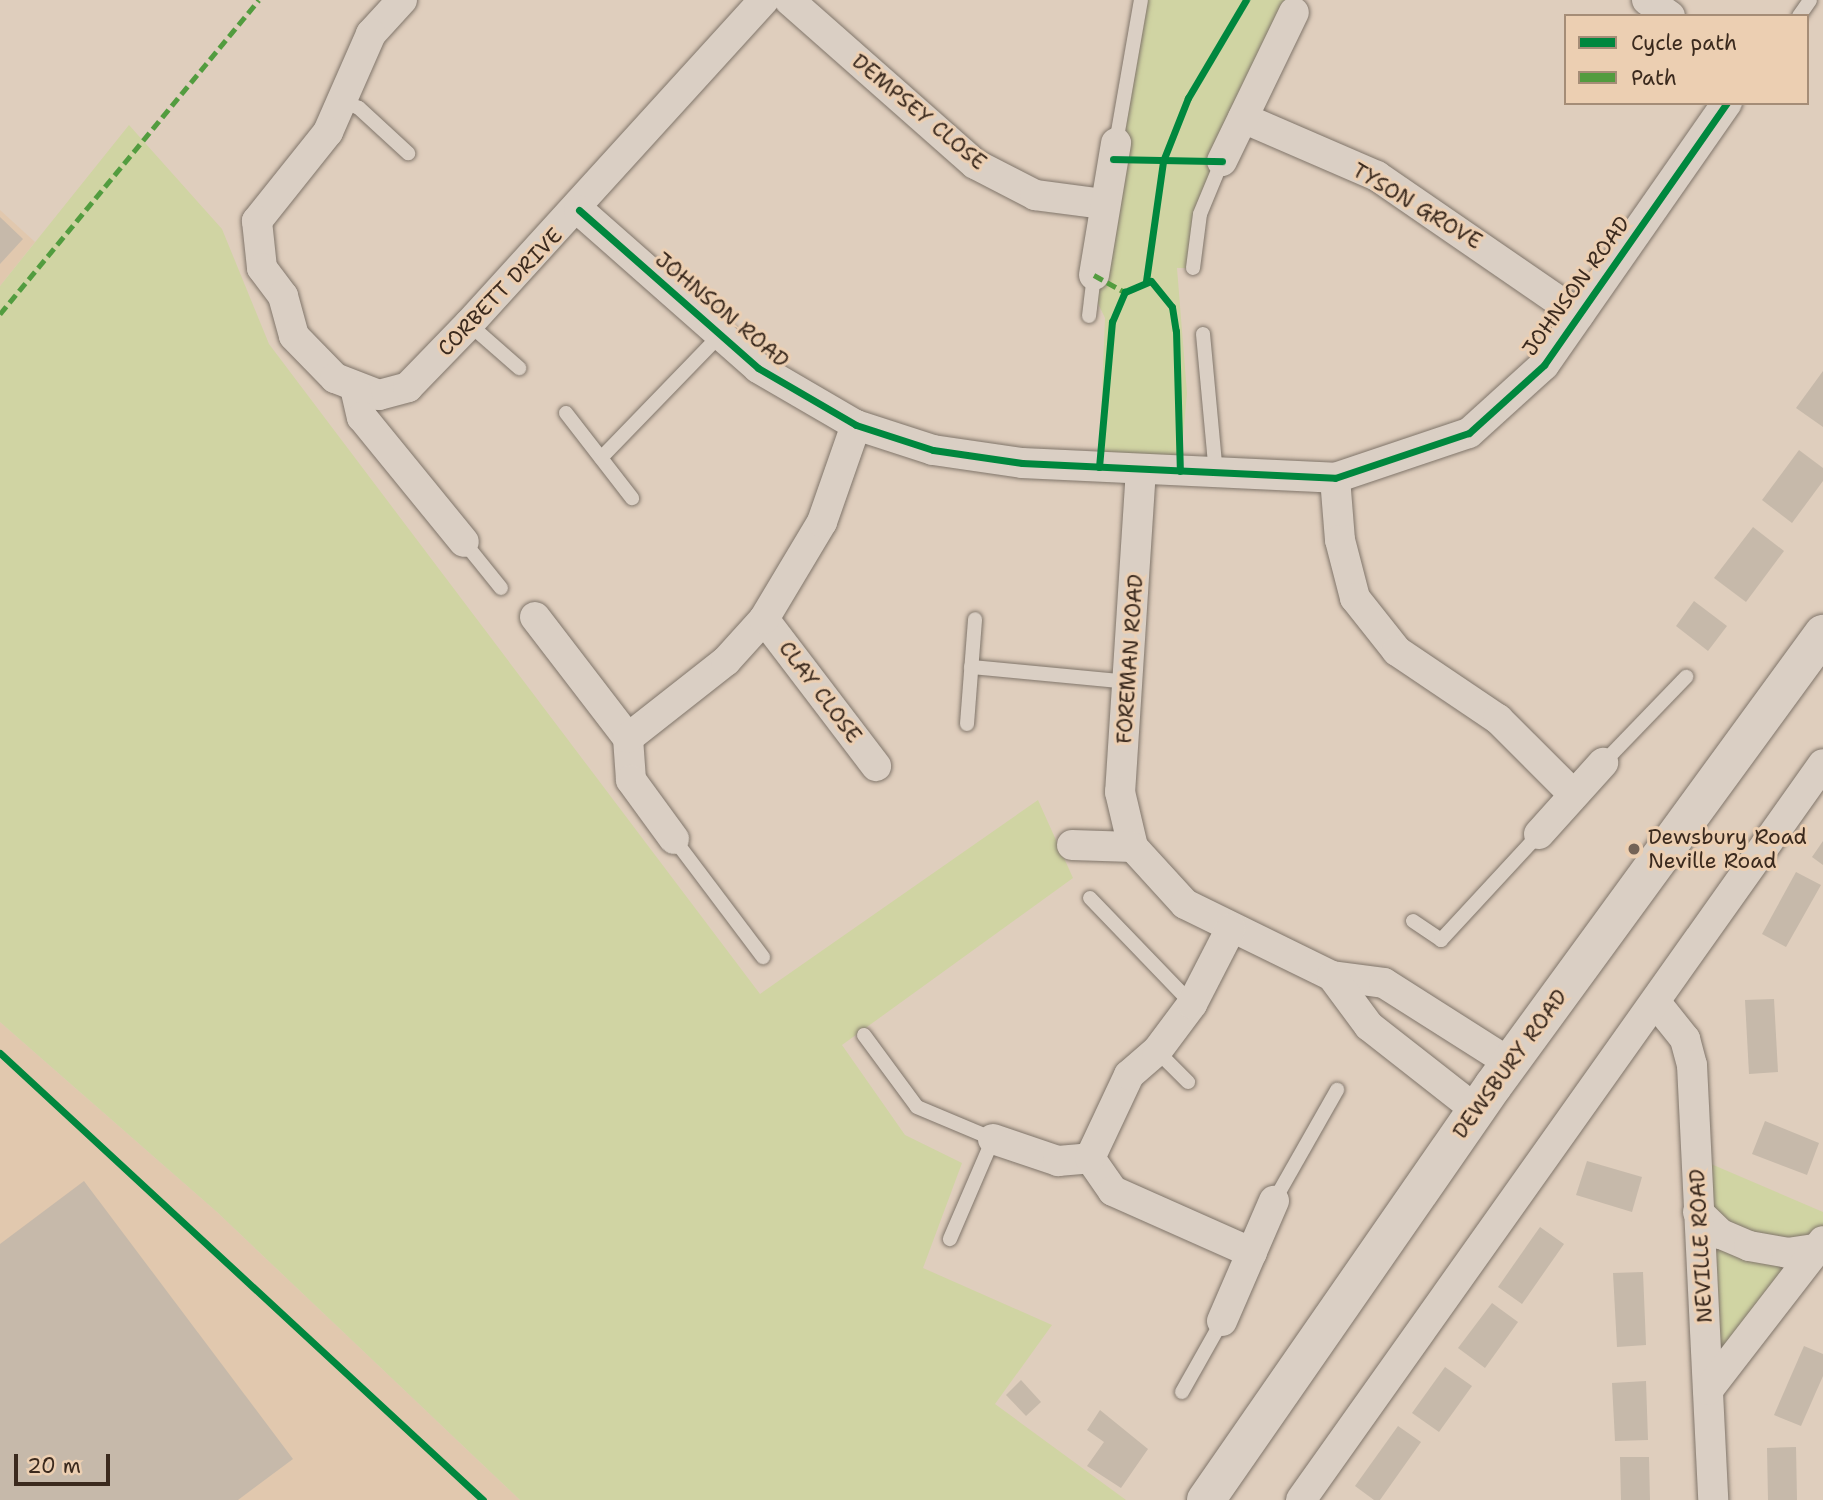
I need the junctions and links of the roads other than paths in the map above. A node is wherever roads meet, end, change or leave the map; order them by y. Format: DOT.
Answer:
graph roads {
  1 [pos="402,0"];
  2 [pos="764,0"];
  3 [pos="789,0"];
  4 [pos="1141,0"];
  5 [pos="1647,0"];
  6 [pos="1294,12"];
  7 [pos="1667,14"];
  8 [pos="341,102"];
  9 [pos="1726,105"];
  10 [pos="1243,118"];
  11 [pos="1116,143"];
  12 [pos="408,153"];
  13 [pos="1222,161"];
  14 [pos="1104,204"];
  15 [pos="579,210"];
  16 [pos="1193,268"];
  17 [pos="1094,275"];
  18 [pos="1579,315"];
  19 [pos="1088,316"];
  20 [pos="469,324"];
  21 [pos="1203,334"];
  22 [pos="720,335"];
  23 [pos="519,369"];
  24 [pos="356,391"];
  25 [pos="566,413"];
  26 [pos="856,425"];
  27 [pos="601,458"];
  28 [pos="1141,469"];
  29 [pos="1216,473"];
  30 [pos="1335,478"];
  31 [pos="632,498"];
  32 [pos="464,542"];
  33 [pos="501,588"];
  34 [pos="535,617"];
  35 [pos="764,619"];
  36 [pos="975,619"];
  37 [pos="1823,634"];
  38 [pos="971,667"];
  39 [pos="1686,677"];
  40 [pos="1131,682"];
  41 [pos="967,724"];
  42 [pos="628,738"];
  43 [pos="1603,763"];
  44 [pos="1823,764"];
  45 [pos="876,766"];
  46 [pos="1574,795"];
  47 [pos="1539,834"];
  48 [pos="674,839"];
  49 [pos="1072,845"];
  50 [pos="1132,847"];
  51 [pos="1090,898"];
  52 [pos="1413,921"];
  53 [pos="1231,928"];
  54 [pos="763,957"];
  55 [pos="1332,976"];
  56 [pos="1192,1004"];
  57 [pos="1657,1004"];
  58 [pos="864,1035"];
  59 [pos="1157,1051"];
  60 [pos="1510,1063"];
  61 [pos="1188,1082"];
  62 [pos="1337,1090"];
  63 [pos="1476,1110"];
  64 [pos="993,1139"];
  65 [pos="1090,1158"];
  66 [pos="1274,1201"];
  67 [pos="1698,1212"];
  68 [pos="950,1239"];
  69 [pos="1819,1245"];
  70 [pos="1252,1254"];
  71 [pos="1222,1321"];
  72 [pos="1708,1390"];
  73 [pos="1182,1392"];
  74 [pos="1206,1500"];
  75 [pos="1301,1500"];
  76 [pos="1713,1500"];
  1 -- 8 [label="street"];
  2 -- 15 [label="street, CORBETT DRIVE"];
  3 -- 14 [label="street, DEMPSEY CLOSE"];
  4 -- 11 [label="lane"];
  5 -- 7 [label="street"];
  6 -- 10 [label="street"];
  8 -- 12 [label="lane"];
  8 -- 24 [label="street"];
  9 -- 18 [label="street, JOHNSON ROAD"];
  10 -- 13 [label="street"];
  10 -- 18 [label="street, TYSON GROVE"];
  11 -- 14 [label="street"];
  13 -- 16 [label="lane"];
  14 -- 17 [label="street"];
  15 -- 20 [label="street, CORBETT DRIVE"];
  15 -- 22 [label="street, JOHNSON ROAD"];
  17 -- 19 [label="lane"];
  18 -- 30 [label="street, JOHNSON ROAD"];
  20 -- 23 [label="lane"];
  20 -- 24 [label="street, CORBETT DRIVE"];
  21 -- 29 [label="lane"];
  22 -- 26 [label="street, JOHNSON ROAD"];
  22 -- 27 [label="lane"];
  24 -- 32 [label="street"];
  25 -- 27 [label="lane"];
  26 -- 28 [label="street, JOHNSON ROAD"];
  26 -- 35 [label="street, CLAY CLOSE"];
  27 -- 31 [label="lane"];
  28 -- 29 [label="street, JOHNSON ROAD"];
  28 -- 40 [label="street, FOREMAN ROAD"];
  29 -- 30 [label="street, JOHNSON ROAD"];
  30 -- 46 [label="street"];
  32 -- 33 [label="lane"];
  34 -- 42 [label="street"];
  35 -- 42 [label="street, CLAY CLOSE"];
  35 -- 45 [label="street, CLAY CLOSE"];
  36 -- 38 [label="lane"];
  37 -- 60 [label="highway, DEWSBURY ROAD"];
  38 -- 40 [label="lane"];
  38 -- 41 [label="lane"];
  39 -- 43 [label="lane"];
  40 -- 50 [label="street, FOREMAN ROAD"];
  42 -- 48 [label="street"];
  43 -- 46 [label="street"];
  44 -- 57 [label="street"];
  46 -- 47 [label="street"];
  47 -- 52 [label="lane"];
  48 -- 54 [label="lane"];
  49 -- 50 [label="street"];
  50 -- 53 [label="street"];
  51 -- 56 [label="lane"];
  53 -- 55 [label="street"];
  53 -- 56 [label="street"];
  55 -- 60 [label="street"];
  55 -- 63 [label="street"];
  56 -- 59 [label="street"];
  57 -- 67 [label="street, NEVILLE ROAD"];
  57 -- 75 [label="street"];
  58 -- 64 [label="lane"];
  59 -- 61 [label="lane"];
  59 -- 65 [label="street"];
  60 -- 63 [label="highway, DEWSBURY ROAD"];
  62 -- 66 [label="lane"];
  63 -- 74 [label="highway, DEWSBURY ROAD"];
  64 -- 65 [label="street"];
  64 -- 68 [label="lane"];
  65 -- 70 [label="street"];
  66 -- 70 [label="street"];
  67 -- 69 [label="street"];
  67 -- 72 [label="street, NEVILLE ROAD"];
  69 -- 72 [label="street"];
  70 -- 71 [label="street"];
  71 -- 73 [label="lane"];
  72 -- 76 [label="street, NEVILLE ROAD"];
}
